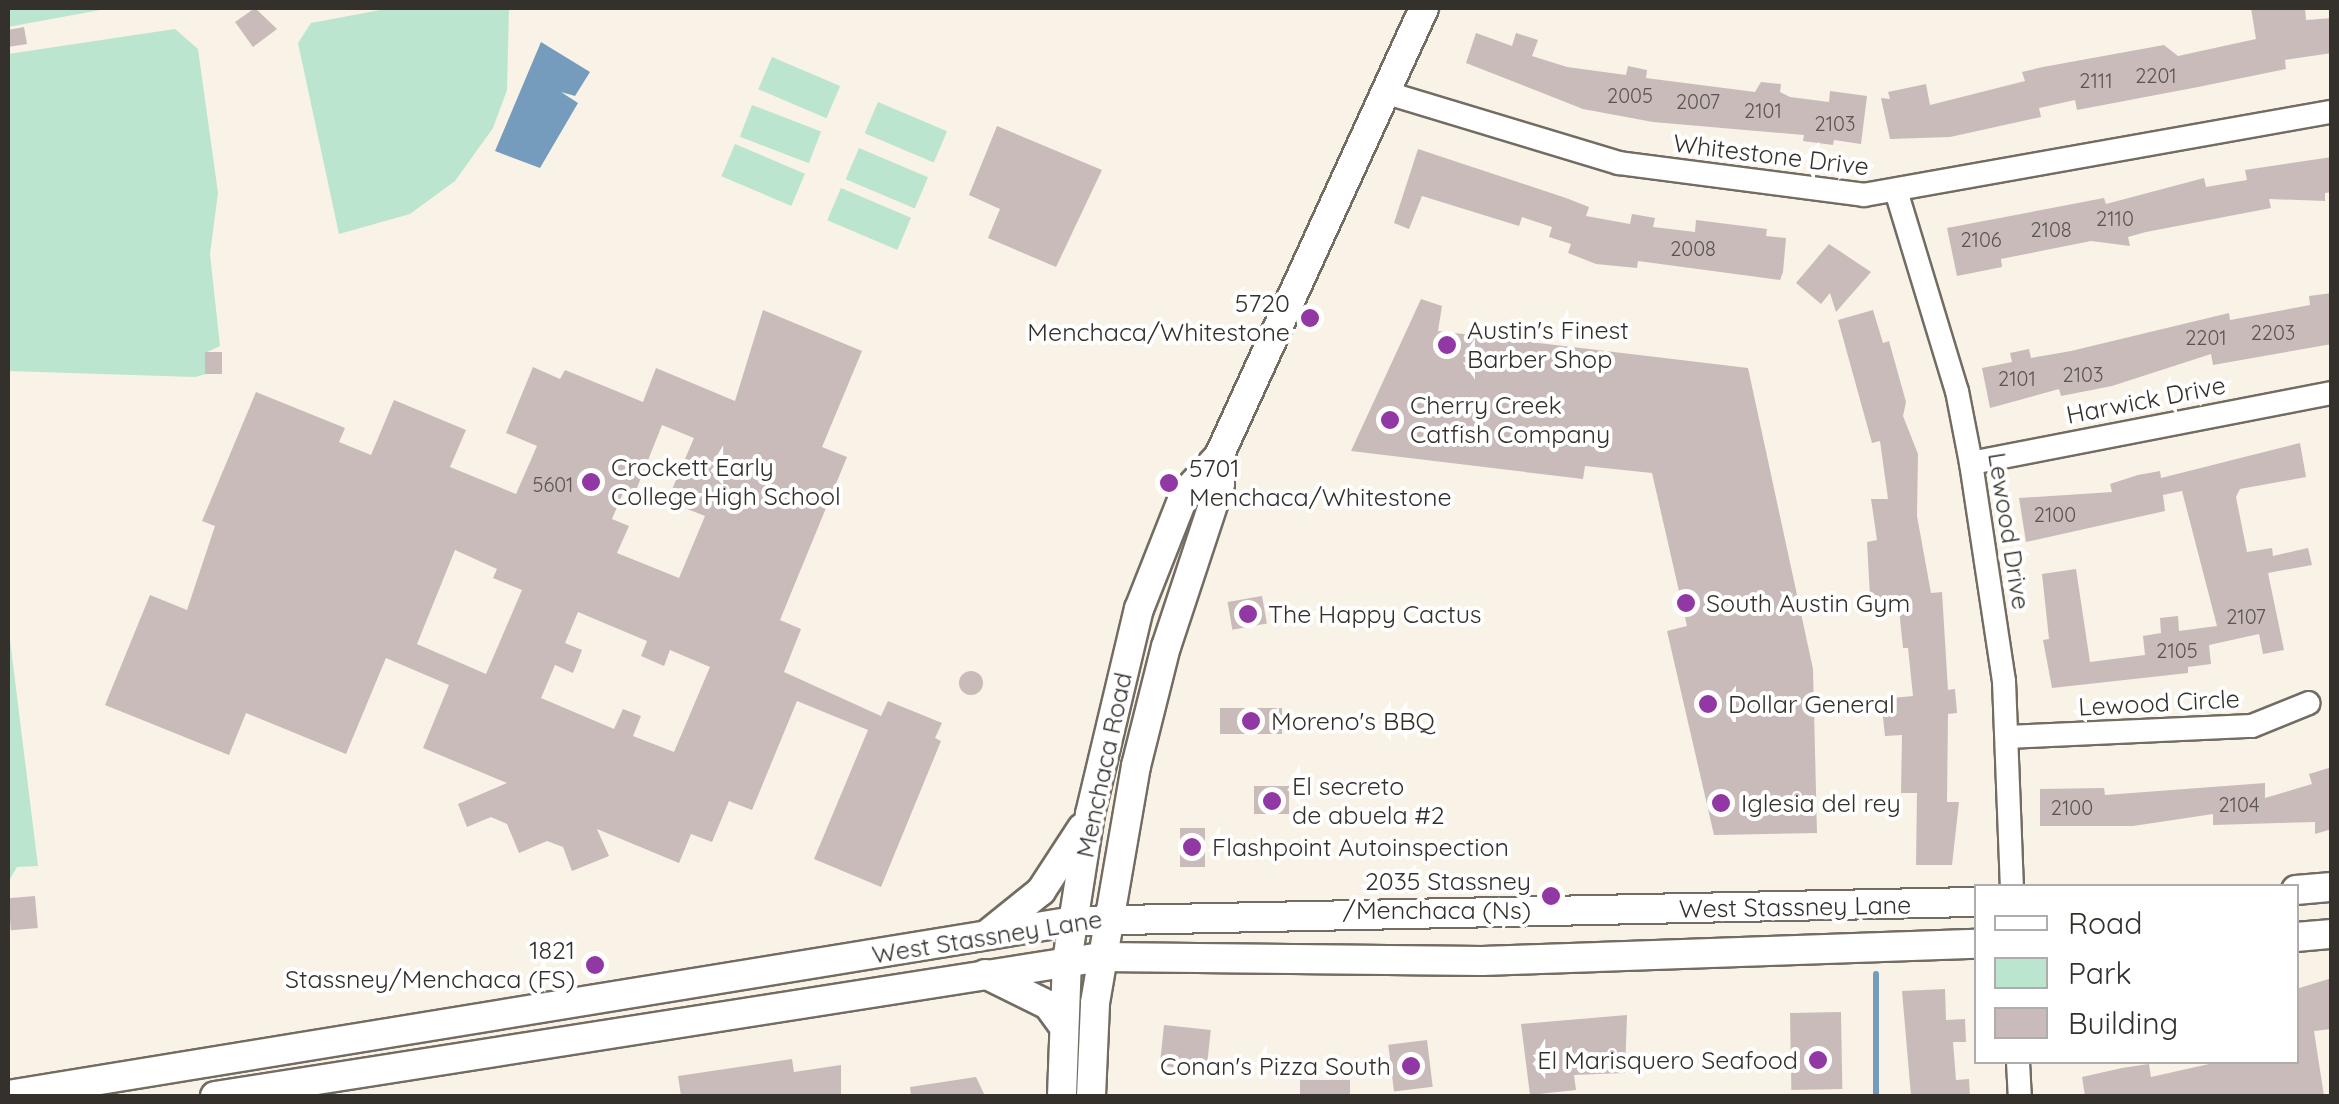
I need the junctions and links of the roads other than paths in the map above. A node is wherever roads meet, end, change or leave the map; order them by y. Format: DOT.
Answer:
graph roads {
  1 [pos="1424,8"];
  2 [pos="1386,93"];
  3 [pos="2332,112"];
  4 [pos="1897,194"];
  5 [pos="2332,393"];
  6 [pos="1219,456"];
  7 [pos="1971,463"];
  8 [pos="2309,703"];
  9 [pos="2007,737"];
  10 [pos="1090,814"];
  11 [pos="2012,884"];
  12 [pos="2332,887"];
  13 [pos="2299,890"];
  14 [pos="1974,902"];
  15 [pos="1716,910"];
  16 [pos="1443,916"];
  17 [pos="1109,918"];
  18 [pos="1074,920"];
  19 [pos="2332,934"];
  20 [pos="984,936"];
  21 [pos="2299,937"];
  22 [pos="1974,944"];
  23 [pos="1716,952"];
  24 [pos="1102,957"];
  25 [pos="1067,961"];
  26 [pos="1433,961"];
  27 [pos="985,974"];
  28 [pos="551,1008"];
  29 [pos="1061,1023"];
  30 [pos="547,1042"];
  31 [pos="211,1062"];
  32 [pos="2018,1064"];
  33 [pos="94,1089"];
  34 [pos="8,1095"];
  35 [pos="216,1096"];
  36 [pos="1062,1096"];
  37 [pos="1091,1096"];
  38 [pos="2020,1096"];
  1 -- 2 [label="main road, Menchaca Road"];
  2 -- 4 [label="street, Whitestone Drive"];
  2 -- 6 [label="main road, Menchaca Road"];
  3 -- 4 [label="street, Whitestone Drive"];
  4 -- 7 [label="street, Lewood Drive"];
  5 -- 7 [label="street, Harwick Drive"];
  6 -- 10 [label="main road, Menchaca Road"];
  6 -- 17 [label="main road, Menchaca Road"];
  7 -- 9 [label="street, Lewood Drive"];
  8 -- 9 [label="street, Lewood Circle"];
  9 -- 11 [label="street, Lewood Drive"];
  10 -- 18 [label="main road, Menchaca Road"];
  10 -- 20 [label="main road"];
  12 -- 13 [label="main road"];
  14 -- 15 [label="main road, West Stassney Lane"];
  15 -- 16 [label="main road, West Stassney Lane"];
  15 -- 23 [label="main road"];
  16 -- 17 [label="main road, West Stassney Lane"];
  16 -- 26 [label="main road"];
  17 -- 18 [label="main road, West Stassney Lane"];
  17 -- 24 [label="main road, Menchaca Road"];
  18 -- 20 [label="main road, West Stassney Lane"];
  18 -- 25 [label="main road, Menchaca Road"];
  19 -- 21 [label="main road"];
  20 -- 28 [label="main road, West Stassney Lane"];
  22 -- 23 [label="main road, West Stassney Lane"];
  23 -- 26 [label="main road, West Stassney Lane"];
  24 -- 25 [label="main road, West Stassney Lane"];
  24 -- 26 [label="main road, West Stassney Lane"];
  24 -- 37 [label="main road, Menchaca Road"];
  25 -- 27 [label="main road, West Stassney Lane"];
  25 -- 29 [label="main road, Menchaca Road"];
  27 -- 29 [label="main road"];
  27 -- 30 [label="main road, West Stassney Lane"];
  28 -- 30 [label="main road"];
  28 -- 31 [label="main road, West Stassney Lane"];
  29 -- 36 [label="main road, Menchaca Road"];
  30 -- 35 [label="main road, West Stassney Lane"];
  31 -- 33 [label="main road, West Stassney Lane"];
  31 -- 35 [label="street"];
  32 -- 38 [label="street"];
  33 -- 34 [label="main road, West Stassney Lane"];
}
